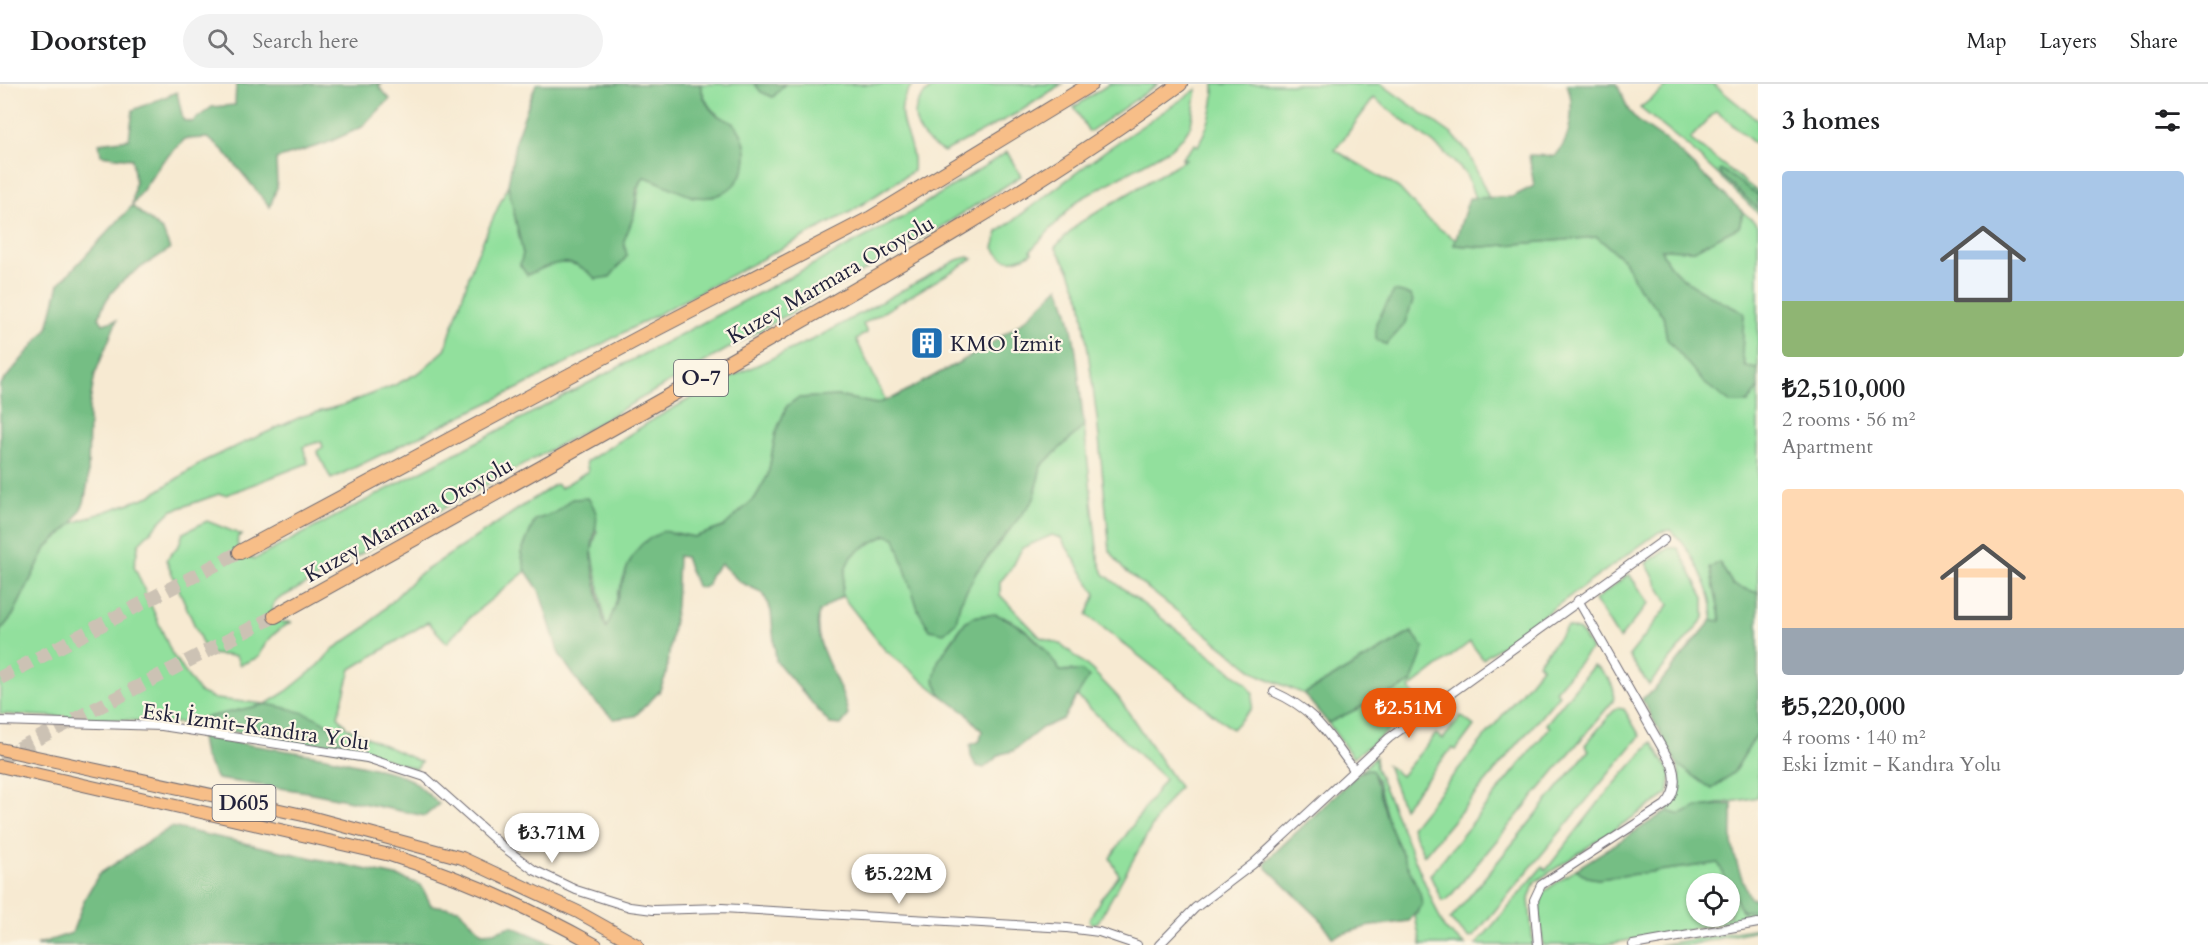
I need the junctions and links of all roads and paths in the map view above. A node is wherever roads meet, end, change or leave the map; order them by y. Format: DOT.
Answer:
graph roads {
  1 [pos="1180,84"];
  2 [pos="1088,86"];
  3 [pos="1664,540"];
  4 [pos="240,552"];
  5 [pos="1578,600"];
  6 [pos="275,616"];
  7 [pos="1275,692"];
  8 [pos="0,721"];
  9 [pos="0,749"];
  10 [pos="0,766"];
  11 [pos="1353,768"];
  12 [pos="1758,923"];
  13 [pos="596,945"];
  14 [pos="638,945"];
  15 [pos="1137,945"];
  16 [pos="1159,945"];
  17 [pos="1538,945"];
  18 [pos="1633,945"];
  1 -- 6 [label="highway, Kuzey Marmara Otoyolu / O-7"];
  2 -- 4 [label="highway, Kuzey Marmara Otoyolu"];
  3 -- 5 [label="street"];
  5 -- 11 [label="street"];
  5 -- 17 [label="street"];
  7 -- 11 [label="street"];
  8 -- 15 [label="street, Eskı İzmit-Kandıra Yolu"];
  9 -- 14 [label="highway, D605"];
  10 -- 13 [label="highway"];
  11 -- 16 [label="street"];
  12 -- 18 [label="street"];
}
